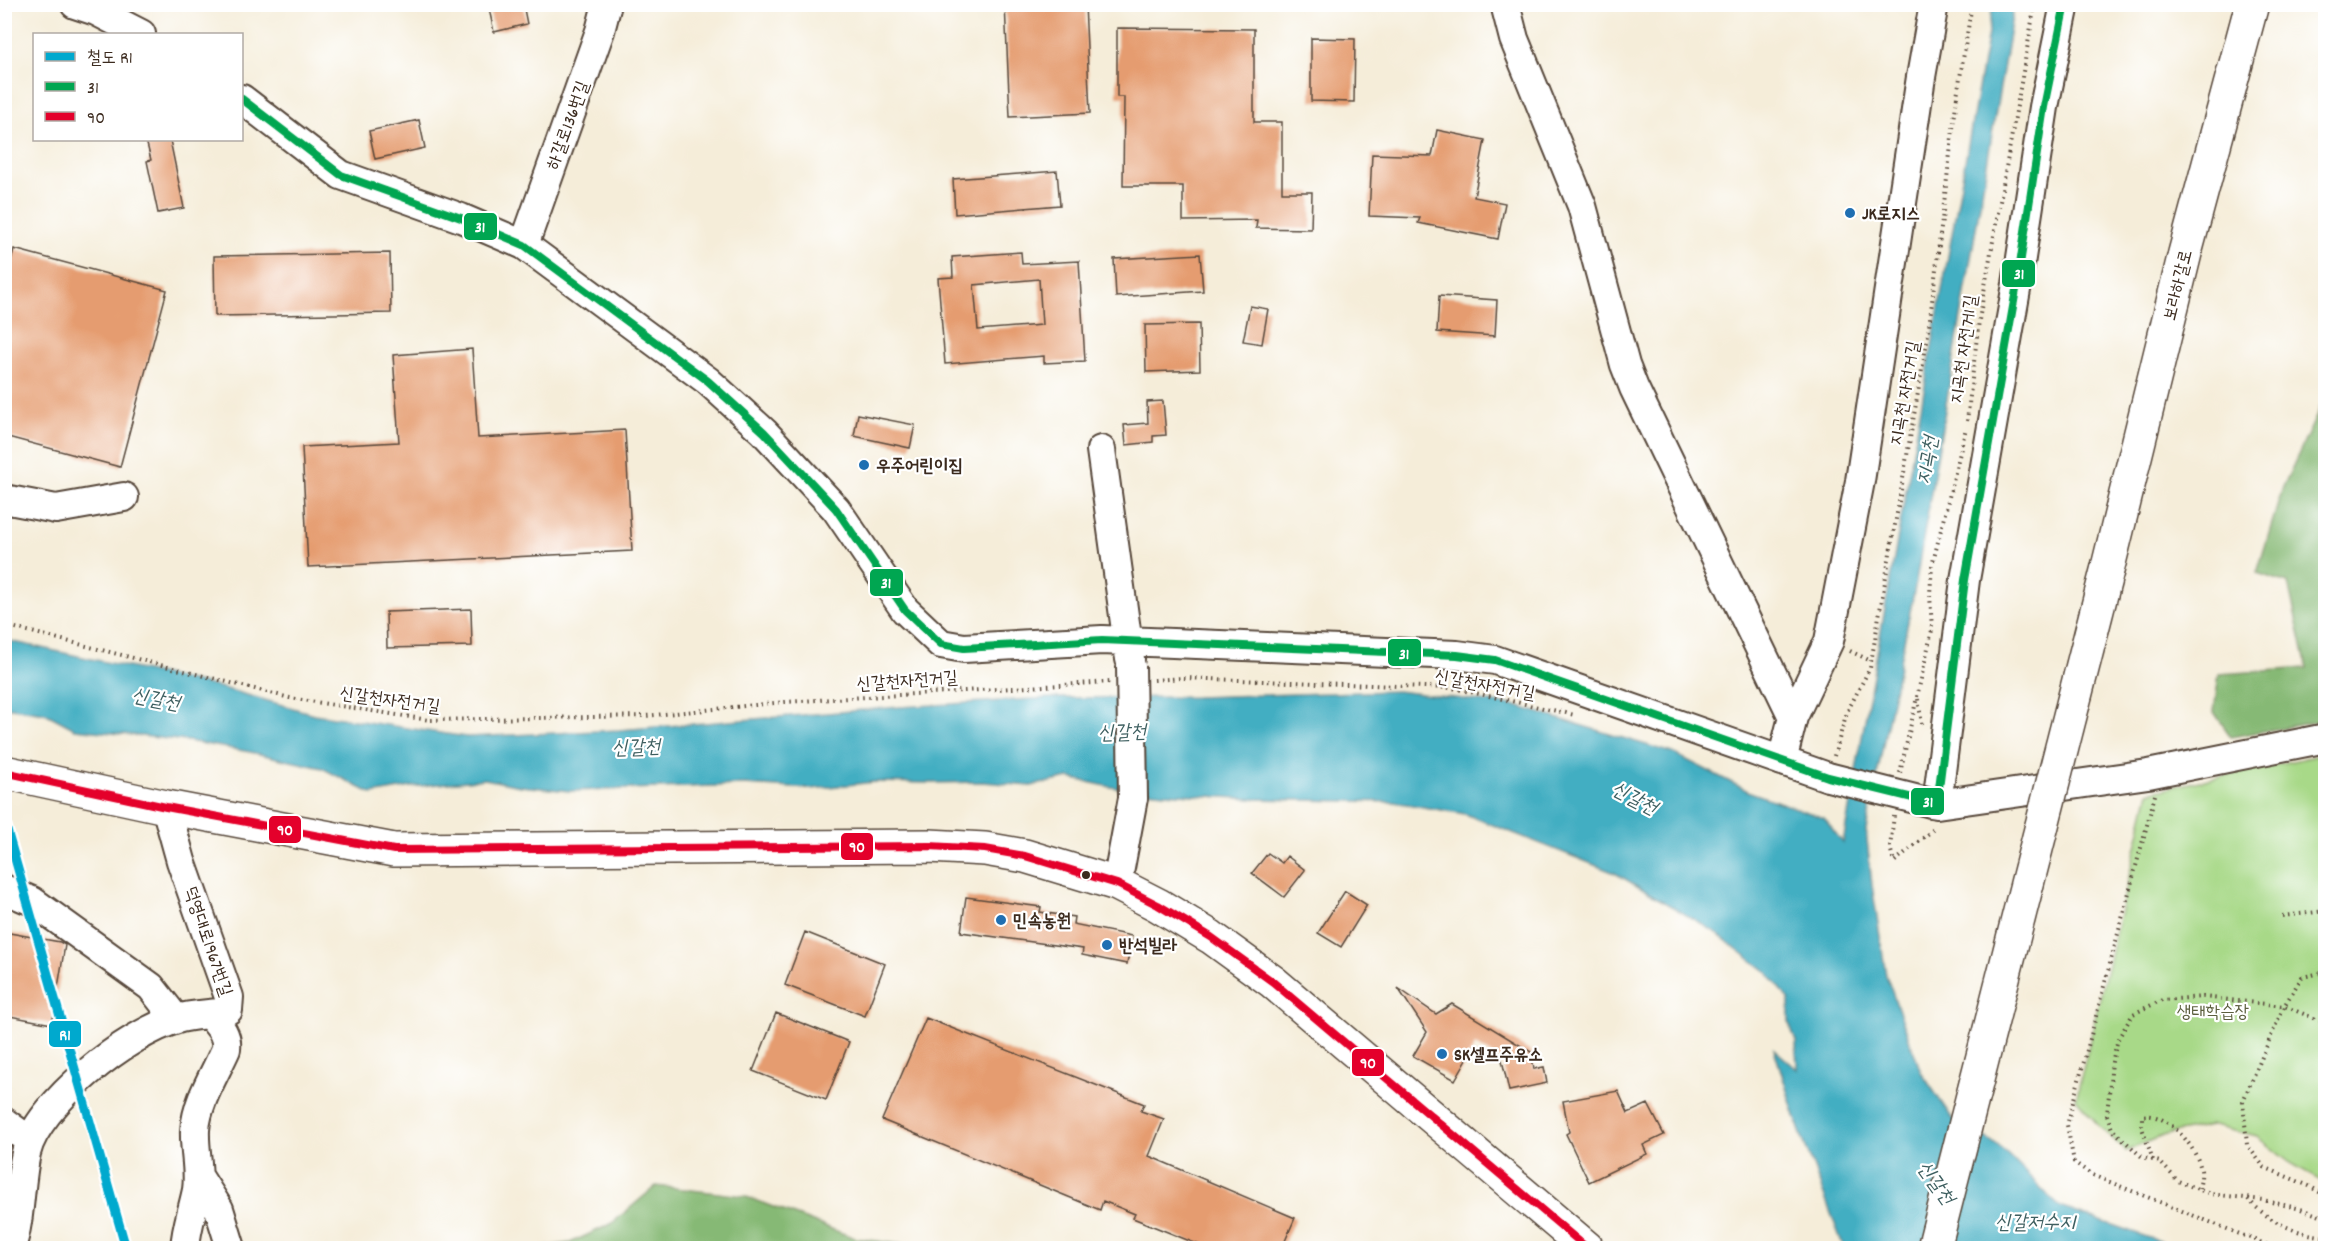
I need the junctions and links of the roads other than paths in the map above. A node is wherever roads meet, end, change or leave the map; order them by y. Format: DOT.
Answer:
graph roads {
  1 [pos="75,4"];
  2 [pos="607,4"];
  3 [pos="1505,4"];
  4 [pos="1934,4"];
  5 [pos="2065,4"];
  6 [pos="2252,4"];
  7 [pos="139,33"];
  8 [pos="243,100"];
  9 [pos="524,245"];
  10 [pos="1101,450"];
  11 [pos="124,496"];
  12 [pos="4,499"];
  13 [pos="1129,658"];
  14 [pos="1793,717"];
  15 [pos="2325,738"];
  16 [pos="1782,761"];
  17 [pos="4,772"];
  18 [pos="166,807"];
  19 [pos="1934,812"];
  20 [pos="1117,884"];
  21 [pos="4,889"];
  22 [pos="209,1014"];
  23 [pos="176,1019"];
  24 [pos="4,1122"];
  25 [pos="20,1155"];
  26 [pos="198,1176"];
  27 [pos="11,1248"];
  28 [pos="185,1248"];
  29 [pos="231,1248"];
  30 [pos="1587,1248"];
  31 [pos="1934,1248"];
  1 -- 7 [label="street"];
  2 -- 9 [label="street, 하갈로136번길"];
  3 -- 14 [label="street"];
  4 -- 14 [label="street"];
  5 -- 19 [label="street"];
  6 -- 31 [label="main road, 보라하갈로, bridge"];
  8 -- 9 [label="street"];
  9 -- 13 [label="street"];
  10 -- 13 [label="street"];
  11 -- 12 [label="street"];
  13 -- 16 [label="street"];
  13 -- 20 [label="street, bridge"];
  14 -- 16 [label="street"];
  15 -- 19 [label="street"];
  16 -- 19 [label="street, bridge"];
  17 -- 18 [label="main road"];
  18 -- 20 [label="main road"];
  18 -- 22 [label="street, 덕영대로1967번길"];
  20 -- 30 [label="main road"];
  21 -- 23 [label="street"];
  22 -- 23 [label="street, 덕영대로1967번길"];
  22 -- 26 [label="street"];
  23 -- 25 [label="street, 덕영대로1967번길"];
  24 -- 25 [label="street"];
  25 -- 27 [label="street, 덕영대로1967번길"];
  26 -- 28 [label="street"];
  26 -- 29 [label="street"];
}
